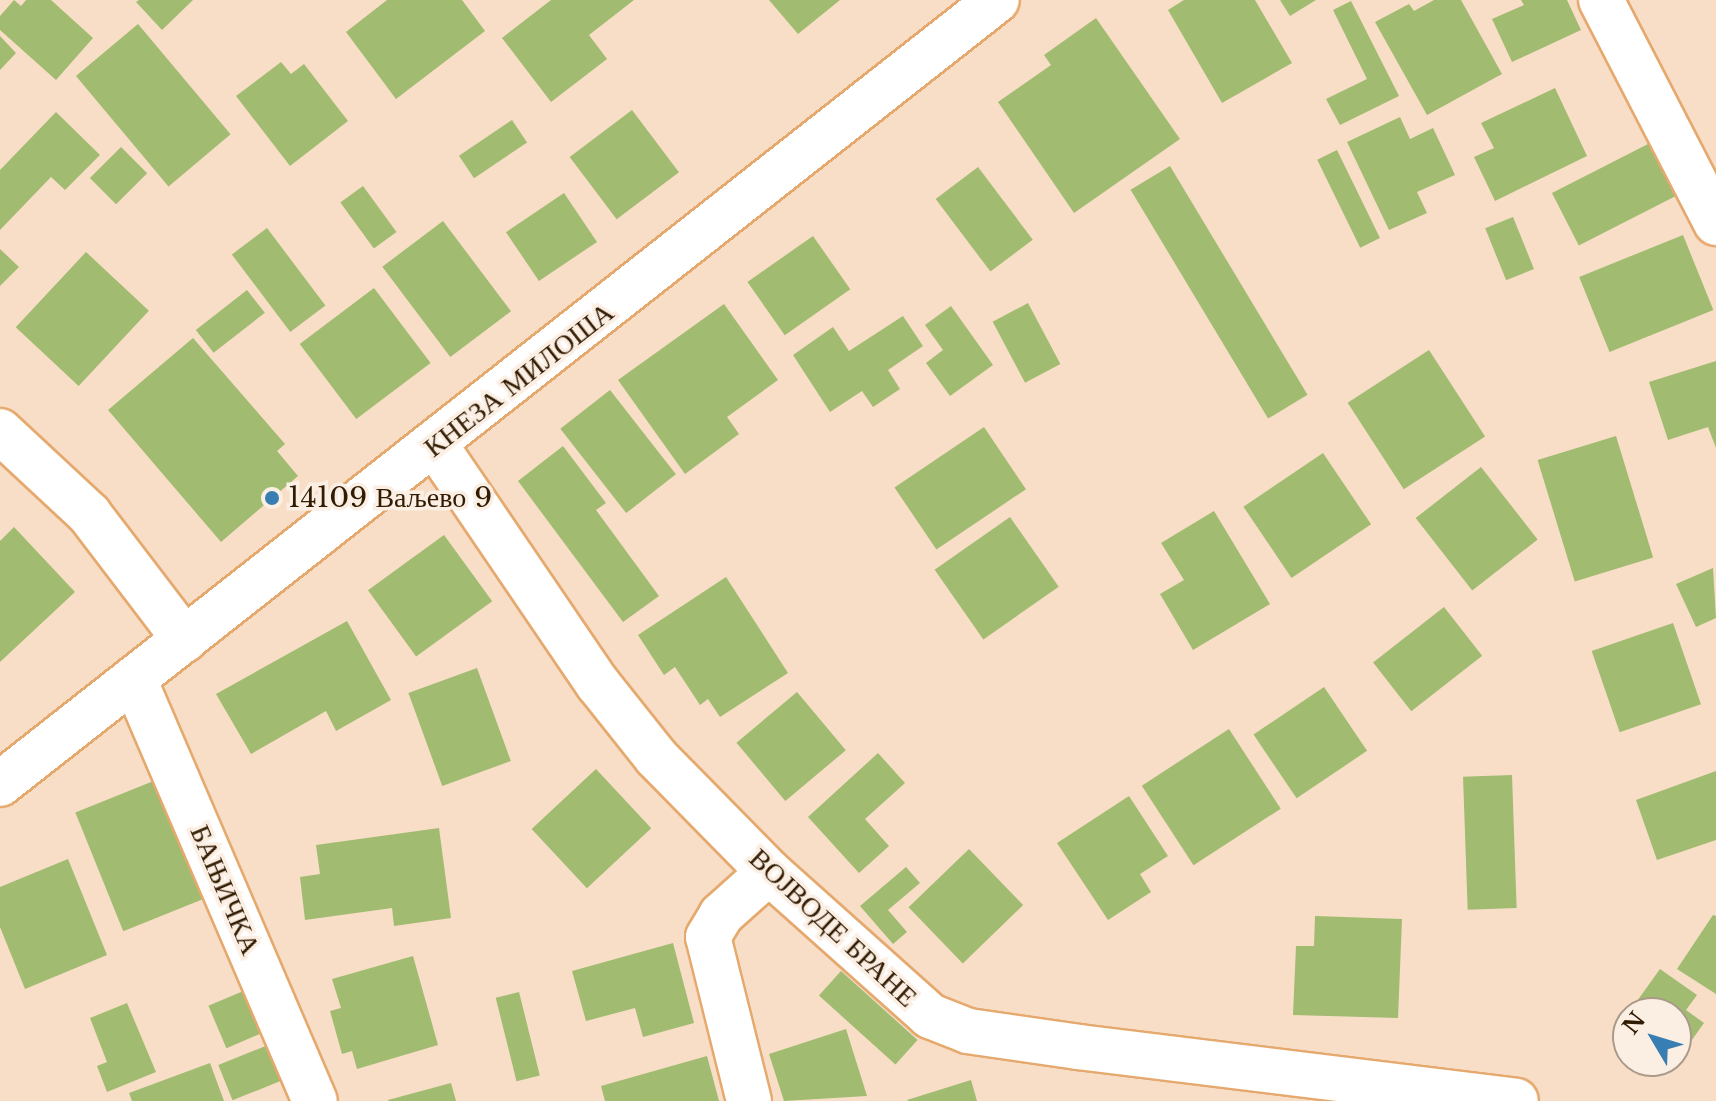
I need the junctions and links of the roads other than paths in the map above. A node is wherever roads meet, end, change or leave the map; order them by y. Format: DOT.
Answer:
graph roads {
  1 [pos="1601,0"];
  2 [pos="976,6"];
  3 [pos="1716,223"];
  4 [pos="0,431"];
  5 [pos="436,446"];
  6 [pos="185,640"];
  7 [pos="134,679"];
  8 [pos="0,784"];
  9 [pos="769,872"];
  10 [pos="315,1101"];
  11 [pos="749,1101"];
  12 [pos="1516,1101"];
  1 -- 3 [label="street"];
  2 -- 5 [label="street, КНЕЗА МИЛОША"];
  4 -- 6 [label="street"];
  5 -- 6 [label="street, КНЕЗА МИЛОША"];
  5 -- 9 [label="street, ВОЈВОДЕ БРАНЕ"];
  6 -- 7 [label="street, КНЕЗА МИЛОША"];
  7 -- 8 [label="street, КНЕЗА МИЛОША"];
  7 -- 10 [label="street, БАЊИЧКА"];
  9 -- 11 [label="street"];
  9 -- 12 [label="street, ВОЈВОДЕ БРАНЕ"];
}
